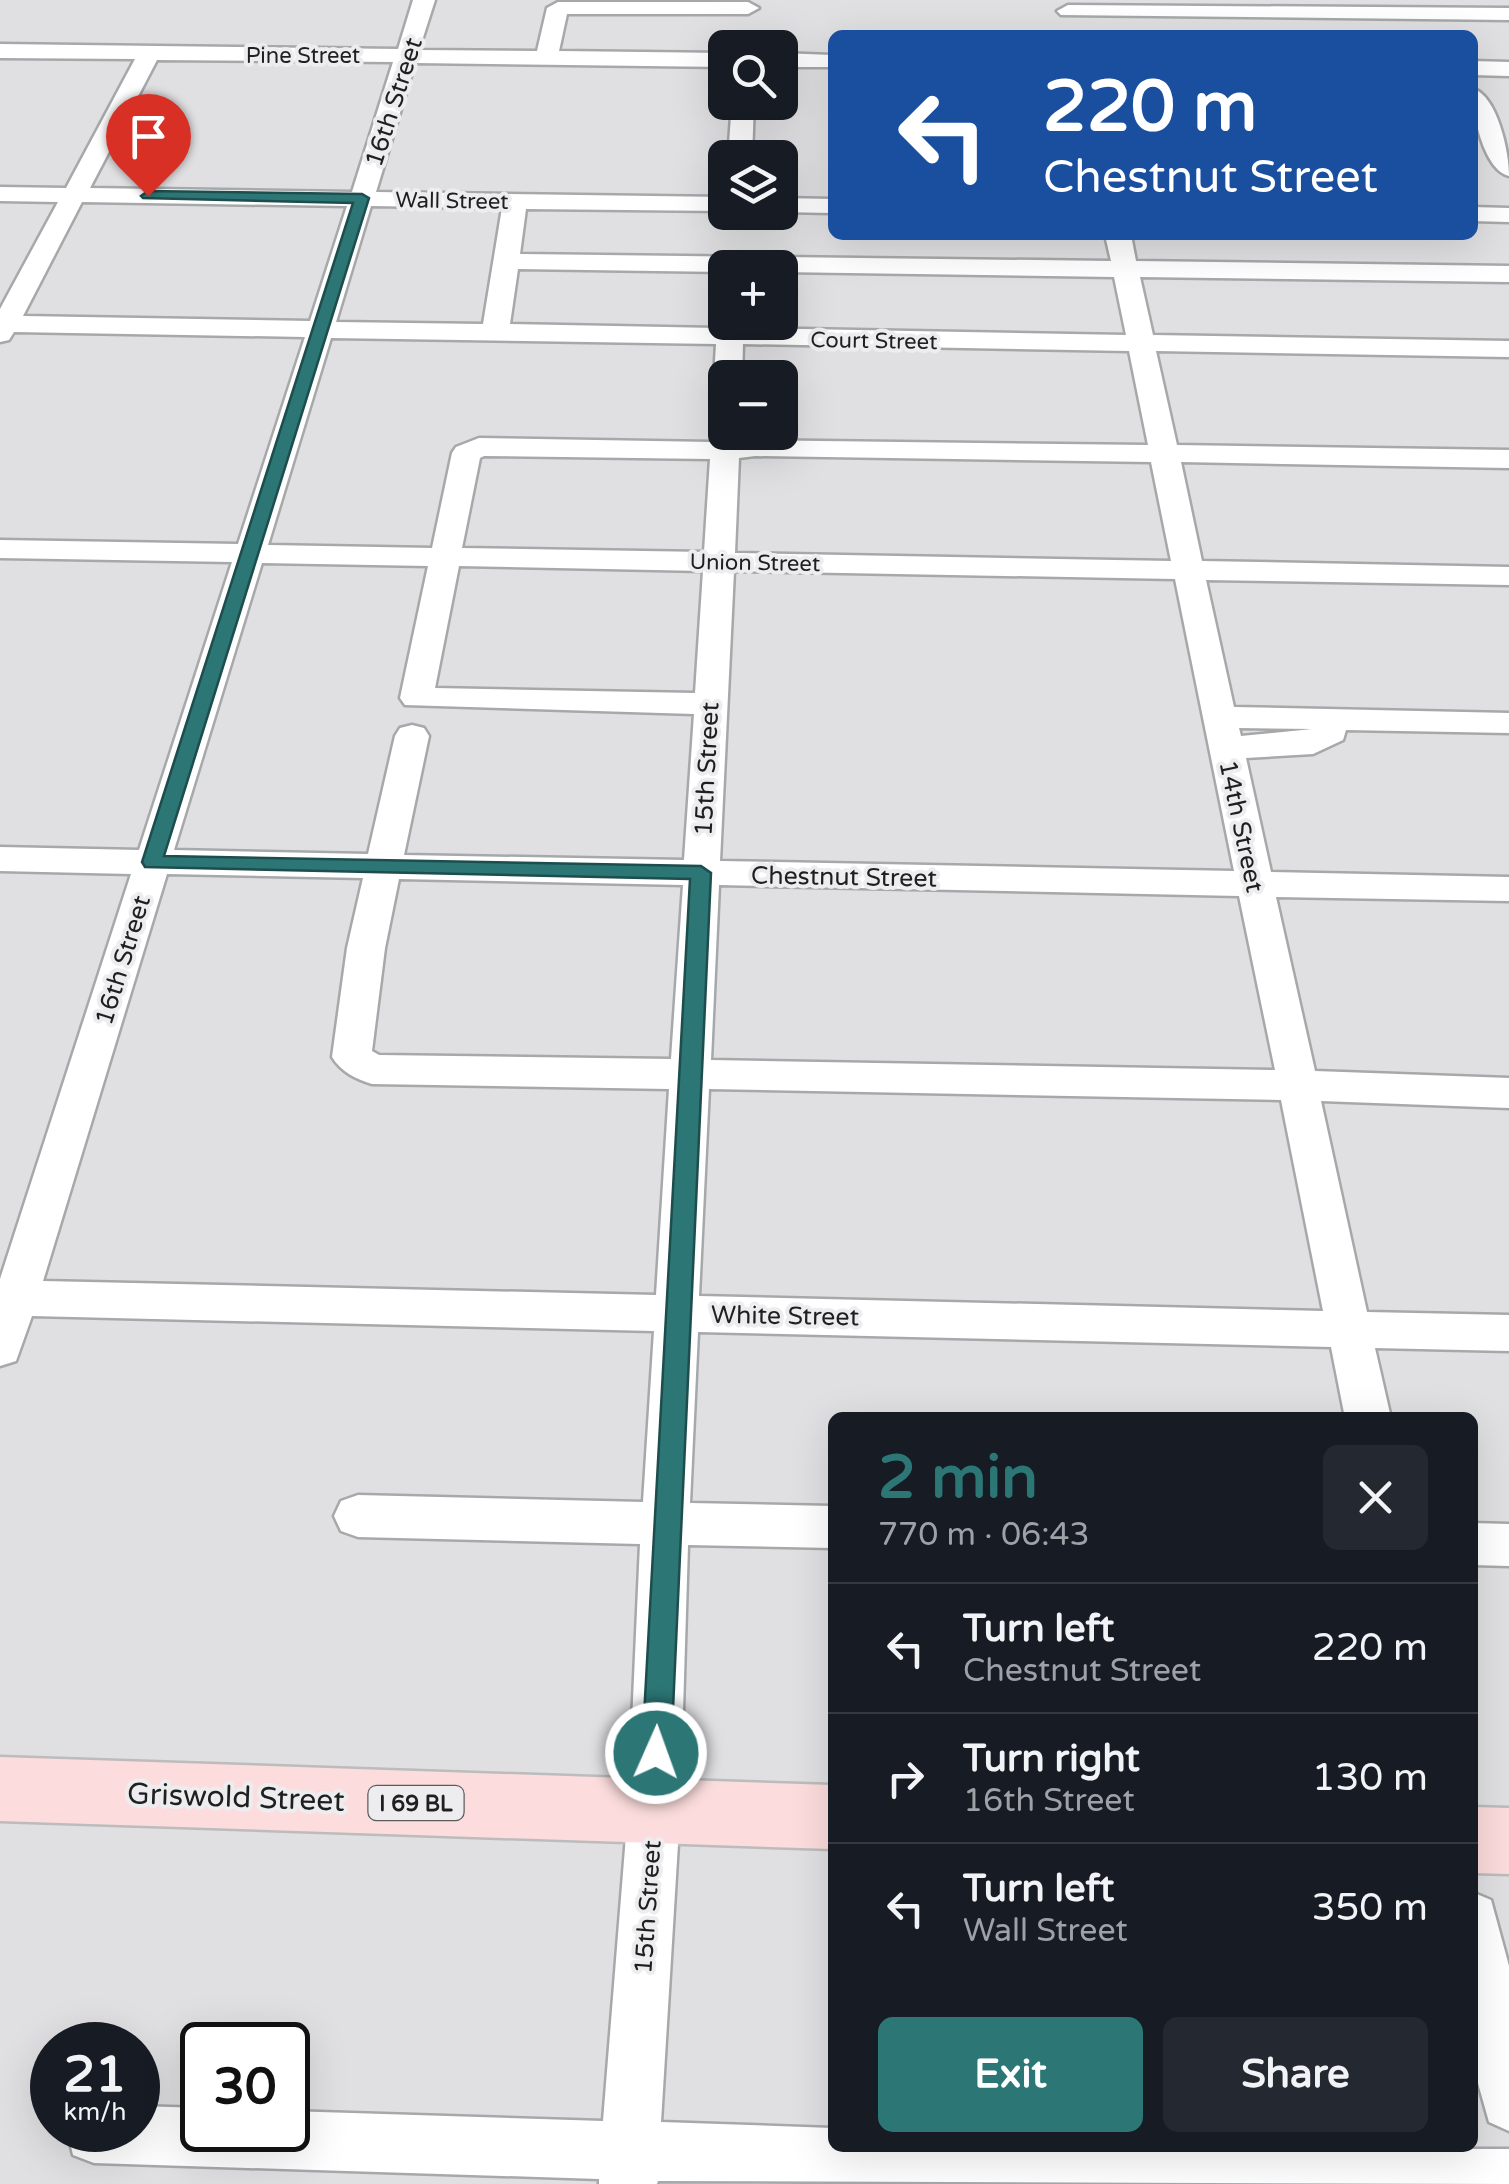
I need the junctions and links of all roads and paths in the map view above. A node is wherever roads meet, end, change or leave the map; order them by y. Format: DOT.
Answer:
graph roads {
  1 [pos="424,0"];
  2 [pos="559,4"];
  3 [pos="1067,6"];
  4 [pos="1427,7"];
  5 [pos="748,12"];
  6 [pos="1509,14"];
  7 [pos="1439,30"];
  8 [pos="0,51"];
  9 [pos="149,54"];
  10 [pos="408,56"];
  11 [pos="546,58"];
  12 [pos="708,60"];
  13 [pos="798,60"];
  14 [pos="828,61"];
  15 [pos="1478,68"];
  16 [pos="1509,69"];
  17 [pos="1478,108"];
  18 [pos="1492,138"];
  19 [pos="1509,169"];
  20 [pos="0,194"];
  21 [pos="72,194"];
  22 [pos="362,198"];
  23 [pos="515,201"];
  24 [pos="708,204"];
  25 [pos="798,205"];
  26 [pos="828,206"];
  27 [pos="1478,214"];
  28 [pos="1509,215"];
  29 [pos="1122,252"];
  30 [pos="506,261"];
  31 [pos="798,264"];
  32 [pos="708,265"];
  33 [pos="1509,274"];
  34 [pos="2,327"];
  35 [pos="708,330"];
  36 [pos="321,331"];
  37 [pos="798,332"];
  38 [pos="495,334"];
  39 [pos="1141,344"];
  40 [pos="1509,349"];
  41 [pos="708,442"];
  42 [pos="798,448"];
  43 [pos="725,450"];
  44 [pos="1163,454"];
  45 [pos="1509,459"];
  46 [pos="0,549"];
  47 [pos="249,553"];
  48 [pos="448,556"];
  49 [pos="717,561"];
  50 [pos="1187,570"];
  51 [pos="1509,576"];
  52 [pos="710,704"];
  53 [pos="1509,723"];
  54 [pos="1224,733"];
  55 [pos="412,736"];
  56 [pos="0,859"];
  57 [pos="152,862"];
  58 [pos="384,868"];
  59 [pos="701,873"];
  60 [pos="1254,884"];
  61 [pos="1509,890"];
  62 [pos="691,1076"];
  63 [pos="1297,1087"];
  64 [pos="1509,1093"];
  65 [pos="8,1298"];
  66 [pos="678,1312"];
  67 [pos="1349,1329"];
  68 [pos="1509,1334"];
  69 [pos="0,1348"];
  70 [pos="1367,1412"];
  71 [pos="358,1516"];
  72 [pos="665,1524"];
  73 [pos="828,1527"];
  74 [pos="1478,1544"];
  75 [pos="1509,1546"];
  76 [pos="0,1790"];
  77 [pos="654,1810"];
  78 [pos="828,1817"];
  79 [pos="1478,1840"];
  80 [pos="1509,1841"];
  81 [pos="1478,1949"];
  82 [pos="1509,2102"];
  83 [pos="160,2138"];
  84 [pos="629,2168"];
  85 [pos="1509,2178"];
  1 -- 10 [label="street, 16th Street"];
  2 -- 5 [label="street"];
  2 -- 11 [label="street"];
  3 -- 4 [label="street"];
  4 -- 6 [label="street"];
  4 -- 7 [label="street"];
  8 -- 9 [label="street, Pine Street"];
  9 -- 10 [label="street, Pine Street"];
  9 -- 21 [label="street"];
  10 -- 11 [label="street, Pine Street"];
  10 -- 22 [label="street, 16th Street"];
  11 -- 12 [label="street, Pine Street"];
  13 -- 14 [label="street"];
  15 -- 16 [label="street"];
  17 -- 18 [label="street"];
  18 -- 19 [label="street"];
  20 -- 21 [label="street, Wall Street"];
  21 -- 22 [label="street, Wall Street"];
  21 -- 34 [label="street"];
  22 -- 23 [label="street, Wall Street"];
  22 -- 36 [label="street, 16th Street"];
  23 -- 24 [label="street, Wall Street"];
  23 -- 30 [label="street"];
  25 -- 26 [label="street"];
  27 -- 28 [label="street"];
  29 -- 31 [label="street"];
  29 -- 33 [label="street"];
  29 -- 39 [label="street, 14th Street"];
  30 -- 32 [label="street"];
  30 -- 38 [label="street"];
  34 -- 36 [label="street, Court Street"];
  35 -- 38 [label="street, Court Street"];
  36 -- 38 [label="street, Court Street"];
  36 -- 47 [label="street, 16th Street"];
  37 -- 39 [label="street, Court Street"];
  39 -- 40 [label="street, Court Street"];
  39 -- 44 [label="street, 14th Street"];
  41 -- 48 [label="street"];
  42 -- 44 [label="street"];
  43 -- 49 [label="street, 15th Street"];
  44 -- 45 [label="street"];
  44 -- 50 [label="street, 14th Street"];
  46 -- 47 [label="street, Union Street"];
  47 -- 48 [label="street, Union Street"];
  47 -- 57 [label="street, 16th Street"];
  48 -- 49 [label="street, Union Street"];
  48 -- 52 [label="street"];
  49 -- 50 [label="street, Union Street"];
  49 -- 52 [label="street, 15th Street"];
  50 -- 51 [label="street, Union Street"];
  50 -- 54 [label="street, 14th Street"];
  52 -- 59 [label="street, 15th Street"];
  53 -- 54 [label="street"];
  54 -- 60 [label="street, 14th Street"];
  55 -- 58 [label="street"];
  56 -- 57 [label="street, Chestnut Street"];
  57 -- 58 [label="street, Chestnut Street"];
  57 -- 65 [label="street, 16th Street"];
  58 -- 59 [label="street, Chestnut Street"];
  58 -- 62 [label="street"];
  59 -- 60 [label="street, Chestnut Street"];
  59 -- 62 [label="street, 15th Street"];
  60 -- 61 [label="street, Chestnut Street"];
  60 -- 63 [label="street, 14th Street"];
  62 -- 63 [label="street"];
  62 -- 66 [label="street, 15th Street"];
  63 -- 64 [label="street"];
  63 -- 67 [label="street, 14th Street"];
  65 -- 66 [label="street, White Street"];
  65 -- 69 [label="street, 16th Street"];
  66 -- 67 [label="street, White Street"];
  66 -- 72 [label="street, 15th Street"];
  67 -- 68 [label="street, White Street"];
  67 -- 70 [label="street, 14th Street"];
  71 -- 72 [label="street"];
  72 -- 73 [label="street"];
  72 -- 77 [label="street, 15th Street"];
  74 -- 75 [label="street"];
  76 -- 77 [label="main road, Griswold Street / I 69 BL"];
  77 -- 78 [label="main road, Griswold Street / I 69 BL"];
  77 -- 84 [label="street, 15th Street"];
  79 -- 80 [label="main road"];
  81 -- 82 [label="street"];
  83 -- 84 [label="street"];
  84 -- 85 [label="street"];
}
